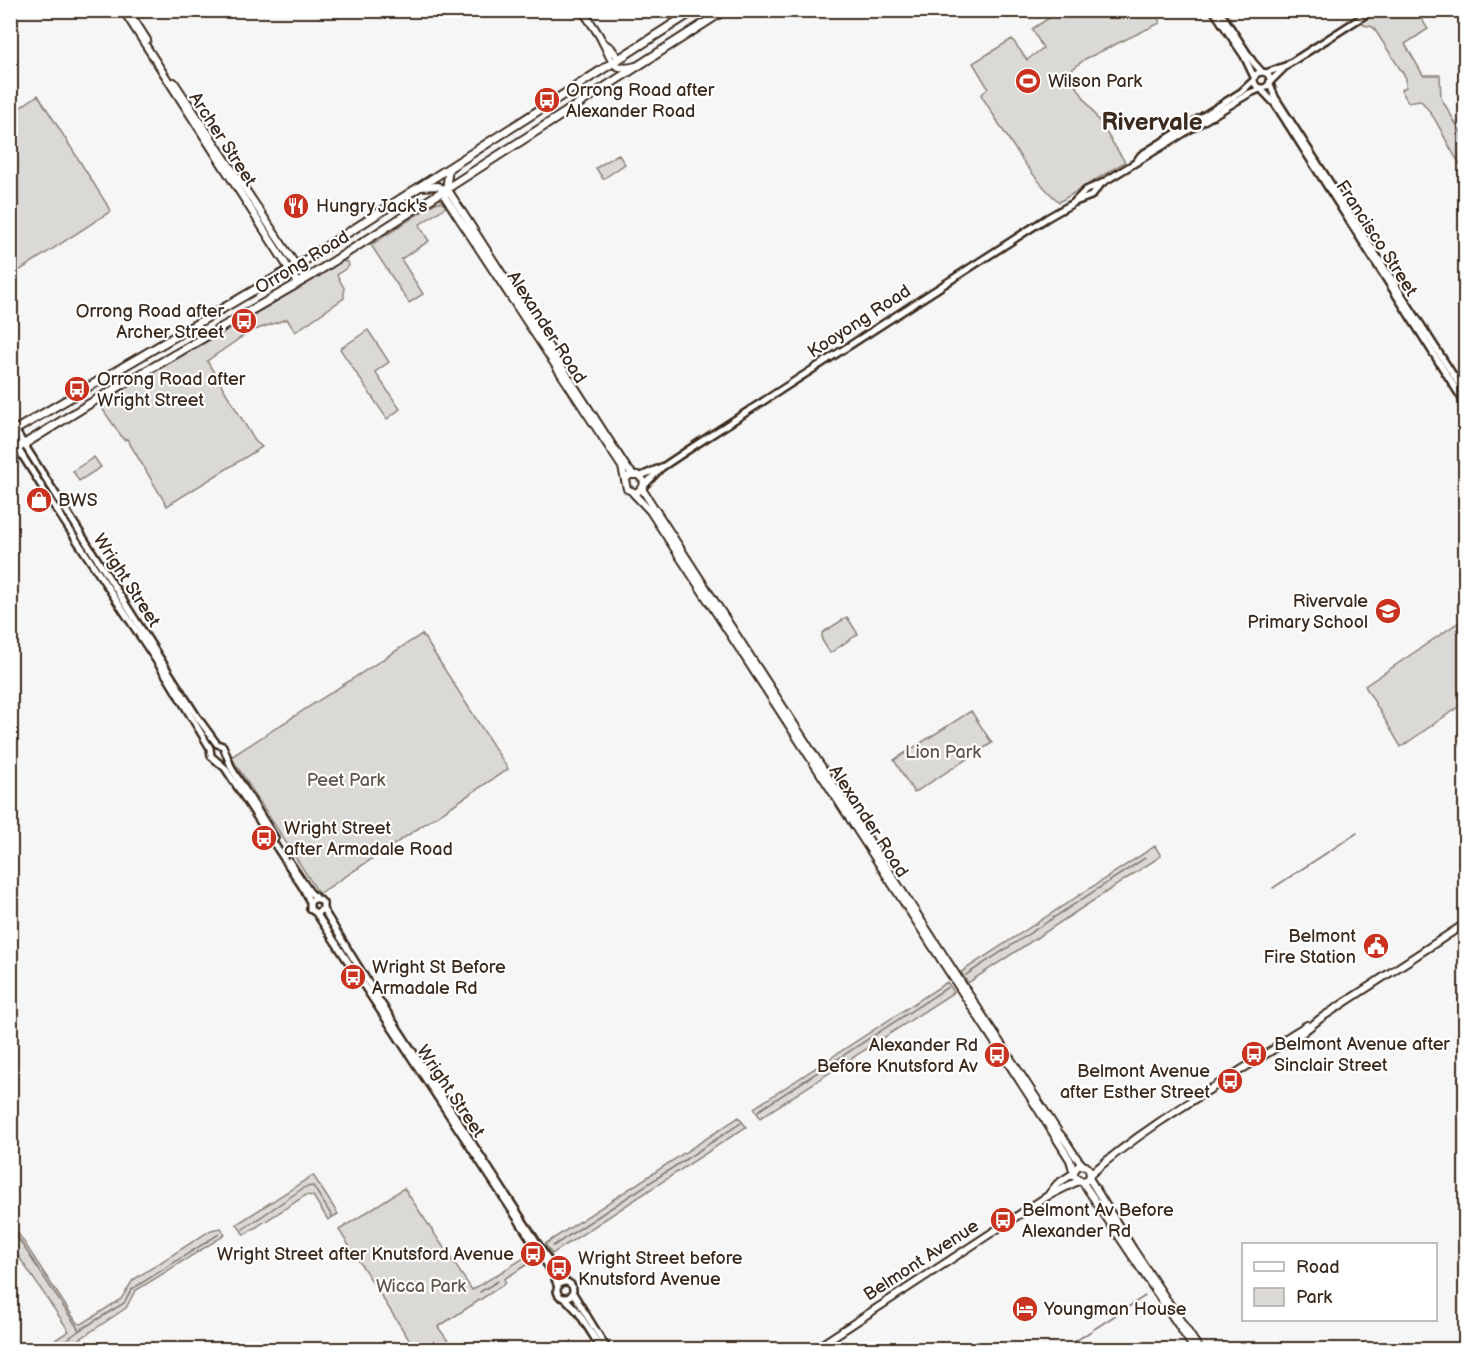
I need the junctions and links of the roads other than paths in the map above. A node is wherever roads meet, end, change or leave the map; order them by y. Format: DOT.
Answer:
graph roads {
  1 [pos="123,10"];
  2 [pos="128,10"];
  3 [pos="582,10"];
  4 [pos="695,10"];
  5 [pos="725,10"];
  6 [pos="1213,10"];
  7 [pos="1219,10"];
  8 [pos="1373,10"];
  9 [pos="616,61"];
  10 [pos="639,65"];
  11 [pos="1287,65"];
  12 [pos="1264,72"];
  13 [pos="1254,79"];
  14 [pos="1270,83"];
  15 [pos="1261,89"];
  16 [pos="1135,163"];
  17 [pos="449,168"];
  18 [pos="419,187"];
  19 [pos="445,190"];
  20 [pos="292,268"];
  21 [pos="301,281"];
  22 [pos="1466,395"];
  23 [pos="1466,405"];
  24 [pos="12,433"];
  25 [pos="20,447"];
  26 [pos="10,453"];
  27 [pos="662,468"];
  28 [pos="633,474"];
  29 [pos="641,476"];
  30 [pos="626,479"];
  31 [pos="642,488"];
  32 [pos="633,493"];
  33 [pos="217,744"];
  34 [pos="210,748"];
  35 [pos="225,754"];
  36 [pos="217,760"];
  37 [pos="316,898"];
  38 [pos="310,902"];
  39 [pos="322,909"];
  40 [pos="316,913"];
  41 [pos="1466,923"];
  42 [pos="1105,1160"];
  43 [pos="1084,1165"];
  44 [pos="1074,1172"];
  45 [pos="1090,1176"];
  46 [pos="1080,1181"];
  47 [pos="1046,1197"];
  48 [pos="565,1281"];
  49 [pos="558,1287"];
  50 [pos="573,1293"];
  51 [pos="565,1298"];
  52 [pos="602,1350"];
  53 [pos="608,1350"];
  54 [pos="813,1350"];
  55 [pos="1195,1350"];
  56 [pos="1200,1350"];
  1 -- 20 [label="main road, Archer Street"];
  2 -- 20 [label="main road, Archer Street"];
  3 -- 9 [label="main road"];
  4 -- 9 [label="highway, Orrong Road"];
  5 -- 10 [label="highway, Orrong Road"];
  6 -- 13 [label="street"];
  7 -- 12 [label="street"];
  8 -- 11 [label="street"];
  9 -- 10 [label="main road"];
  9 -- 17 [label="highway, Orrong Road"];
  10 -- 19 [label="highway, Orrong Road"];
  11 -- 12 [label="street"];
  11 -- 14 [label="street"];
  12 -- 13 [label="street"];
  12 -- 14 [label="street"];
  13 -- 15 [label="street"];
  13 -- 16 [label="street, Kooyong Road"];
  14 -- 15 [label="street"];
  14 -- 22 [label="street, Francisco Street"];
  15 -- 16 [label="street, Kooyong Road"];
  15 -- 23 [label="street, Francisco Street"];
  16 -- 27 [label="street, Kooyong Road"];
  17 -- 18 [label="highway, Orrong Road"];
  17 -- 19 [label="main road"];
  18 -- 19 [label="main road"];
  18 -- 20 [label="highway, Orrong Road"];
  19 -- 21 [label="highway, Orrong Road"];
  19 -- 28 [label="main road, Alexander Road"];
  19 -- 30 [label="main road, Alexander Road"];
  20 -- 21 [label="main road, Archer Street"];
  20 -- 24 [label="highway, Orrong Road"];
  21 -- 25 [label="highway, Orrong Road"];
  24 -- 25 [label="street, Wright Street"];
  25 -- 26 [label="highway, Orrong Road"];
  25 -- 33 [label="street, Wright Street"];
  25 -- 34 [label="street, Wright Street"];
  27 -- 29 [label="street, Kooyong Road"];
  27 -- 31 [label="street, Kooyong Road"];
  28 -- 29 [label="main road"];
  28 -- 30 [label="main road"];
  29 -- 31 [label="main road"];
  30 -- 32 [label="main road"];
  31 -- 32 [label="main road"];
  31 -- 43 [label="main road, Alexander Road"];
  32 -- 44 [label="main road, Alexander Road"];
  33 -- 34 [label="street"];
  33 -- 35 [label="street"];
  34 -- 36 [label="street"];
  35 -- 36 [label="street"];
  35 -- 37 [label="street"];
  36 -- 38 [label="street"];
  37 -- 38 [label="street"];
  37 -- 39 [label="street"];
  38 -- 40 [label="street"];
  39 -- 40 [label="street"];
  39 -- 48 [label="street, Wright Street"];
  40 -- 49 [label="street, Wright Street"];
  41 -- 42 [label="main road"];
  42 -- 43 [label="main road"];
  42 -- 45 [label="main road"];
  43 -- 44 [label="main road"];
  43 -- 45 [label="main road"];
  44 -- 46 [label="main road"];
  44 -- 47 [label="main road, Belmont Avenue"];
  45 -- 46 [label="main road"];
  45 -- 56 [label="main road"];
  46 -- 47 [label="main road, Belmont Avenue"];
  46 -- 55 [label="main road"];
  47 -- 54 [label="main road, Belmont Avenue"];
  48 -- 49 [label="street"];
  48 -- 50 [label="street, Wright Street"];
  49 -- 51 [label="street, Wright Street"];
  50 -- 51 [label="street"];
  50 -- 53 [label="street, Wright Street"];
  51 -- 52 [label="street, Wright Street"];
}
